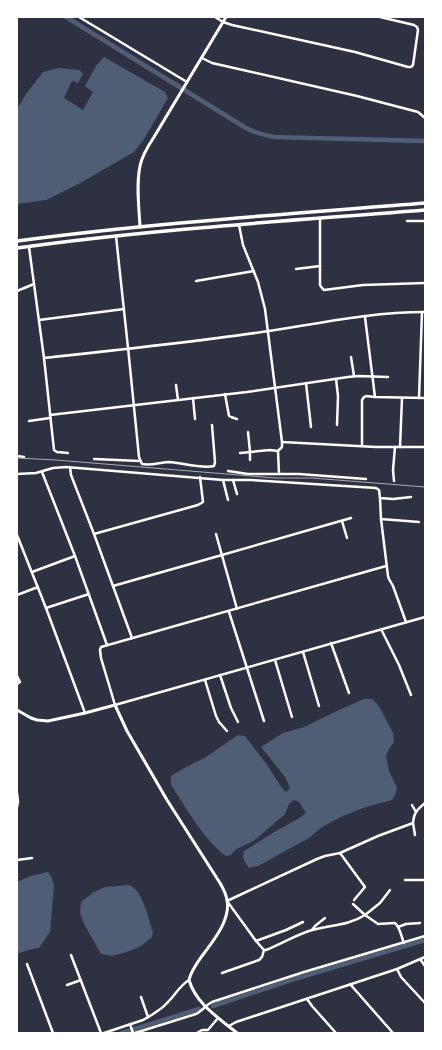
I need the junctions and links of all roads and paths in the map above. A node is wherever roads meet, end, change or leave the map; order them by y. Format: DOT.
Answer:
graph roads {
  1 [pos="80,17"];
  2 [pos="215,17"];
  3 [pos="226,17"];
  4 [pos="380,17"];
  5 [pos="223,22"];
  6 [pos="202,58"];
  7 [pos="186,84"];
  8 [pos="425,118"];
  9 [pos="425,203"];
  10 [pos="425,210"];
  11 [pos="320,219"];
  12 [pos="407,221"];
  13 [pos="425,221"];
  14 [pos="239,225"];
  15 [pos="140,227"];
  16 [pos="140,234"];
  17 [pos="116,236"];
  18 [pos="17,241"];
  19 [pos="29,246"];
  20 [pos="17,248"];
  21 [pos="320,266"];
  22 [pos="296,269"];
  23 [pos="254,271"];
  24 [pos="196,281"];
  25 [pos="425,283"];
  26 [pos="34,284"];
  27 [pos="17,291"];
  28 [pos="124,309"];
  29 [pos="424,312"];
  30 [pos="365,316"];
  31 [pos="39,320"];
  32 [pos="268,331"];
  33 [pos="128,349"];
  34 [pos="351,357"];
  35 [pos="44,358"];
  36 [pos="354,376"];
  37 [pos="373,377"];
  38 [pos="388,377"];
  39 [pos="336,379"];
  40 [pos="306,383"];
  41 [pos="176,385"];
  42 [pos="275,388"];
  43 [pos="225,394"];
  44 [pos="193,398"];
  45 [pos="375,398"];
  46 [pos="402,398"];
  47 [pos="419,398"];
  48 [pos="425,398"];
  49 [pos="178,400"];
  50 [pos="134,405"];
  51 [pos="50,416"];
  52 [pos="195,419"];
  53 [pos="237,419"];
  54 [pos="29,421"];
  55 [pos="212,425"];
  56 [pos="337,425"];
  57 [pos="311,427"];
  58 [pos="248,432"];
  59 [pos="282,442"];
  60 [pos="362,446"];
  61 [pos="395,447"];
  62 [pos="400,447"];
  63 [pos="425,447"];
  64 [pos="278,451"];
  65 [pos="250,452"];
  66 [pos="68,453"];
  67 [pos="240,453"];
  68 [pos="17,456"];
  69 [pos="24,457"];
  70 [pos="94,459"];
  71 [pos="250,460"];
  72 [pos="140,461"];
  73 [pos="70,467"];
  74 [pos="228,471"];
  75 [pos="42,472"];
  76 [pos="17,474"];
  77 [pos="279,474"];
  78 [pos="200,477"];
  79 [pos="366,479"];
  80 [pos="223,480"];
  81 [pos="233,480"];
  82 [pos="394,481"];
  83 [pos="237,494"];
  84 [pos="411,497"];
  85 [pos="380,498"];
  86 [pos="228,500"];
  87 [pos="351,518"];
  88 [pos="381,519"];
  89 [pos="342,521"];
  90 [pos="419,522"];
  91 [pos="94,534"];
  92 [pos="216,534"];
  93 [pos="17,535"];
  94 [pos="347,538"];
  95 [pos="222,555"];
  96 [pos="75,556"];
  97 [pos="386,566"];
  98 [pos="32,572"];
  99 [pos="113,586"];
  100 [pos="38,587"];
  101 [pos="89,594"];
  102 [pos="17,595"];
  103 [pos="46,608"];
  104 [pos="237,609"];
  105 [pos="229,612"];
  106 [pos="425,617"];
  107 [pos="406,622"];
  108 [pos="381,629"];
  109 [pos="132,638"];
  110 [pos="331,643"];
  111 [pos="107,645"];
  112 [pos="303,652"];
  113 [pos="275,660"];
  114 [pos="248,668"];
  115 [pos="17,676"];
  116 [pos="220,676"];
  117 [pos="205,680"];
  118 [pos="17,684"];
  119 [pos="349,693"];
  120 [pos="411,695"];
  121 [pos="115,705"];
  122 [pos="319,706"];
  123 [pos="17,710"];
  124 [pos="84,713"];
  125 [pos="292,717"];
  126 [pos="264,721"];
  127 [pos="238,722"];
  128 [pos="228,731"];
  129 [pos="17,792"];
  130 [pos="425,803"];
  131 [pos="412,805"];
  132 [pos="17,807"];
  133 [pos="416,812"];
  134 [pos="413,823"];
  135 [pos="415,835"];
  136 [pos="340,854"];
  137 [pos="32,858"];
  138 [pos="17,860"];
  139 [pos="405,880"];
  140 [pos="425,880"];
  141 [pos="390,890"];
  142 [pos="227,901"];
  143 [pos="365,915"];
  144 [pos="325,918"];
  145 [pos="302,922"];
  146 [pos="420,923"];
  147 [pos="398,927"];
  148 [pos="312,930"];
  149 [pos="425,936"];
  150 [pos="256,941"];
  151 [pos="404,943"];
  152 [pos="264,950"];
  153 [pos="72,955"];
  154 [pos="425,957"];
  155 [pos="420,959"];
  156 [pos="27,964"];
  157 [pos="425,966"];
  158 [pos="397,969"];
  159 [pos="222,973"];
  160 [pos="81,980"];
  161 [pos="189,980"];
  162 [pos="350,984"];
  163 [pos="67,985"];
  164 [pos="141,997"];
  165 [pos="306,999"];
  166 [pos="425,1003"];
  167 [pos="205,1007"];
  168 [pos="148,1017"];
  169 [pos="218,1018"];
  170 [pos="130,1024"];
  171 [pos="229,1026"];
  172 [pos="109,1032"];
  173 [pos="208,1032"];
  174 [pos="53,1033"];
  175 [pos="100,1033"];
  176 [pos="104,1033"];
  177 [pos="134,1033"];
  178 [pos="197,1033"];
  179 [pos="237,1033"];
  180 [pos="336,1033"];
  181 [pos="393,1033"];
  1 -- 7 [label="street"];
  2 -- 5 [label="street"];
  3 -- 5 [label="street"];
  4 -- 5 [label="street"];
  5 -- 6 [label="street"];
  6 -- 7 [label="street"];
  6 -- 8 [label="street"];
  7 -- 15 [label="street"];
  9 -- 15 [label="main road"];
  10 -- 11 [label="main road"];
  11 -- 14 [label="main road"];
  11 -- 21 [label="street"];
  12 -- 13 [label="street"];
  14 -- 16 [label="main road"];
  14 -- 23 [label="street"];
  15 -- 16 [label="main road"];
  15 -- 18 [label="main road"];
  16 -- 17 [label="main road"];
  17 -- 19 [label="main road"];
  17 -- 28 [label="street"];
  19 -- 20 [label="main road"];
  19 -- 26 [label="street"];
  21 -- 22 [label="street"];
  21 -- 25 [label="street"];
  23 -- 24 [label="street"];
  23 -- 32 [label="street"];
  26 -- 27 [label="street"];
  26 -- 31 [label="street"];
  28 -- 31 [label="street"];
  28 -- 33 [label="street"];
  29 -- 30 [label="street"];
  29 -- 47 [label="street"];
  30 -- 32 [label="street"];
  30 -- 37 [label="street"];
  31 -- 35 [label="street"];
  32 -- 33 [label="street"];
  32 -- 42 [label="street"];
  33 -- 35 [label="street"];
  33 -- 50 [label="street"];
  34 -- 36 [label="street"];
  35 -- 51 [label="street"];
  36 -- 37 [label="street"];
  36 -- 39 [label="street"];
  37 -- 38 [label="street"];
  37 -- 45 [label="street"];
  39 -- 40 [label="street"];
  39 -- 56 [label="street"];
  40 -- 42 [label="street"];
  40 -- 57 [label="street"];
  41 -- 49 [label="street"];
  42 -- 43 [label="street"];
  42 -- 59 [label="street"];
  43 -- 44 [label="street"];
  43 -- 53 [label="street"];
  44 -- 49 [label="street"];
  44 -- 52 [label="street"];
  45 -- 46 [label="street"];
  45 -- 60 [label="street"];
  46 -- 47 [label="street"];
  46 -- 62 [label="street"];
  47 -- 48 [label="street"];
  49 -- 50 [label="street"];
  50 -- 51 [label="street"];
  50 -- 72 [label="street"];
  51 -- 54 [label="street"];
  51 -- 66 [label="street"];
  55 -- 72 [label="street"];
  58 -- 65 [label="street"];
  59 -- 60 [label="street"];
  59 -- 64 [label="street"];
  60 -- 61 [label="street"];
  61 -- 62 [label="street"];
  61 -- 82 [label="street"];
  62 -- 63 [label="street"];
  64 -- 65 [label="street"];
  64 -- 77 [label="street"];
  65 -- 67 [label="street"];
  65 -- 71 [label="street"];
  68 -- 69 [label="street"];
  70 -- 72 [label="street"];
  73 -- 75 [label="street"];
  73 -- 78 [label="street"];
  73 -- 91 [label="street"];
  74 -- 77 [label="street"];
  75 -- 76 [label="street"];
  75 -- 96 [label="street"];
  77 -- 79 [label="street"];
  78 -- 80 [label="street"];
  78 -- 91 [label="street"];
  80 -- 81 [label="street"];
  80 -- 86 [label="street"];
  81 -- 83 [label="street"];
  81 -- 85 [label="street"];
  84 -- 85 [label="street"];
  85 -- 88 [label="street"];
  87 -- 89 [label="street"];
  88 -- 90 [label="street"];
  88 -- 97 [label="street"];
  89 -- 94 [label="street"];
  89 -- 95 [label="street"];
  91 -- 99 [label="street"];
  92 -- 95 [label="street"];
  93 -- 98 [label="street"];
  95 -- 99 [label="street"];
  95 -- 104 [label="street"];
  96 -- 98 [label="street"];
  96 -- 101 [label="street"];
  97 -- 104 [label="street"];
  97 -- 107 [label="street"];
  98 -- 100 [label="street"];
  99 -- 109 [label="street"];
  100 -- 102 [label="street"];
  100 -- 103 [label="street"];
  101 -- 103 [label="street"];
  101 -- 111 [label="street"];
  103 -- 124 [label="street"];
  104 -- 105 [label="street"];
  105 -- 109 [label="street"];
  105 -- 114 [label="street"];
  106 -- 107 [label="street"];
  107 -- 108 [label="street"];
  108 -- 110 [label="street"];
  108 -- 120 [label="street"];
  109 -- 111 [label="street"];
  110 -- 112 [label="street"];
  110 -- 119 [label="street"];
  111 -- 121 [label="street"];
  112 -- 113 [label="street"];
  112 -- 122 [label="street"];
  113 -- 114 [label="street"];
  113 -- 125 [label="street"];
  114 -- 116 [label="street"];
  114 -- 126 [label="street"];
  115 -- 118 [label="street"];
  116 -- 117 [label="street"];
  116 -- 127 [label="street"];
  117 -- 121 [label="street"];
  117 -- 128 [label="street"];
  121 -- 124 [label="street"];
  121 -- 142 [label="street"];
  123 -- 124 [label="street"];
  129 -- 132 [label="street"];
  130 -- 133 [label="street"];
  131 -- 133 [label="street"];
  133 -- 134 [label="street"];
  134 -- 135 [label="street"];
  134 -- 136 [label="street"];
  136 -- 142 [label="street"];
  136 -- 143 [label="street"];
  137 -- 138 [label="street"];
  139 -- 140 [label="street"];
  141 -- 143 [label="street"];
  142 -- 150 [label="street"];
  142 -- 161 [label="street"];
  143 -- 147 [label="street"];
  143 -- 148 [label="street"];
  144 -- 148 [label="street"];
  145 -- 150 [label="street"];
  146 -- 147 [label="street"];
  147 -- 151 [label="street"];
  148 -- 152 [label="street"];
  149 -- 151 [label="street"];
  150 -- 152 [label="street"];
  151 -- 167 [label="street"];
  152 -- 159 [label="street"];
  153 -- 160 [label="street"];
  154 -- 155 [label="street"];
  155 -- 157 [label="street"];
  155 -- 158 [label="street"];
  156 -- 174 [label="street"];
  158 -- 162 [label="street"];
  158 -- 166 [label="street"];
  160 -- 163 [label="street"];
  160 -- 175 [label="street"];
  161 -- 167 [label="street"];
  161 -- 168 [label="street"];
  162 -- 165 [label="street"];
  162 -- 181 [label="street"];
  164 -- 168 [label="street"];
  165 -- 171 [label="street"];
  165 -- 180 [label="street"];
  167 -- 169 [label="street"];
  167 -- 177 [label="street"];
  168 -- 170 [label="street"];
  169 -- 171 [label="street"];
  169 -- 173 [label="street"];
  170 -- 172 [label="street"];
  170 -- 177 [label="street"];
  171 -- 179 [label="street"];
  172 -- 176 [label="street"];
  173 -- 178 [label="street"];
}
